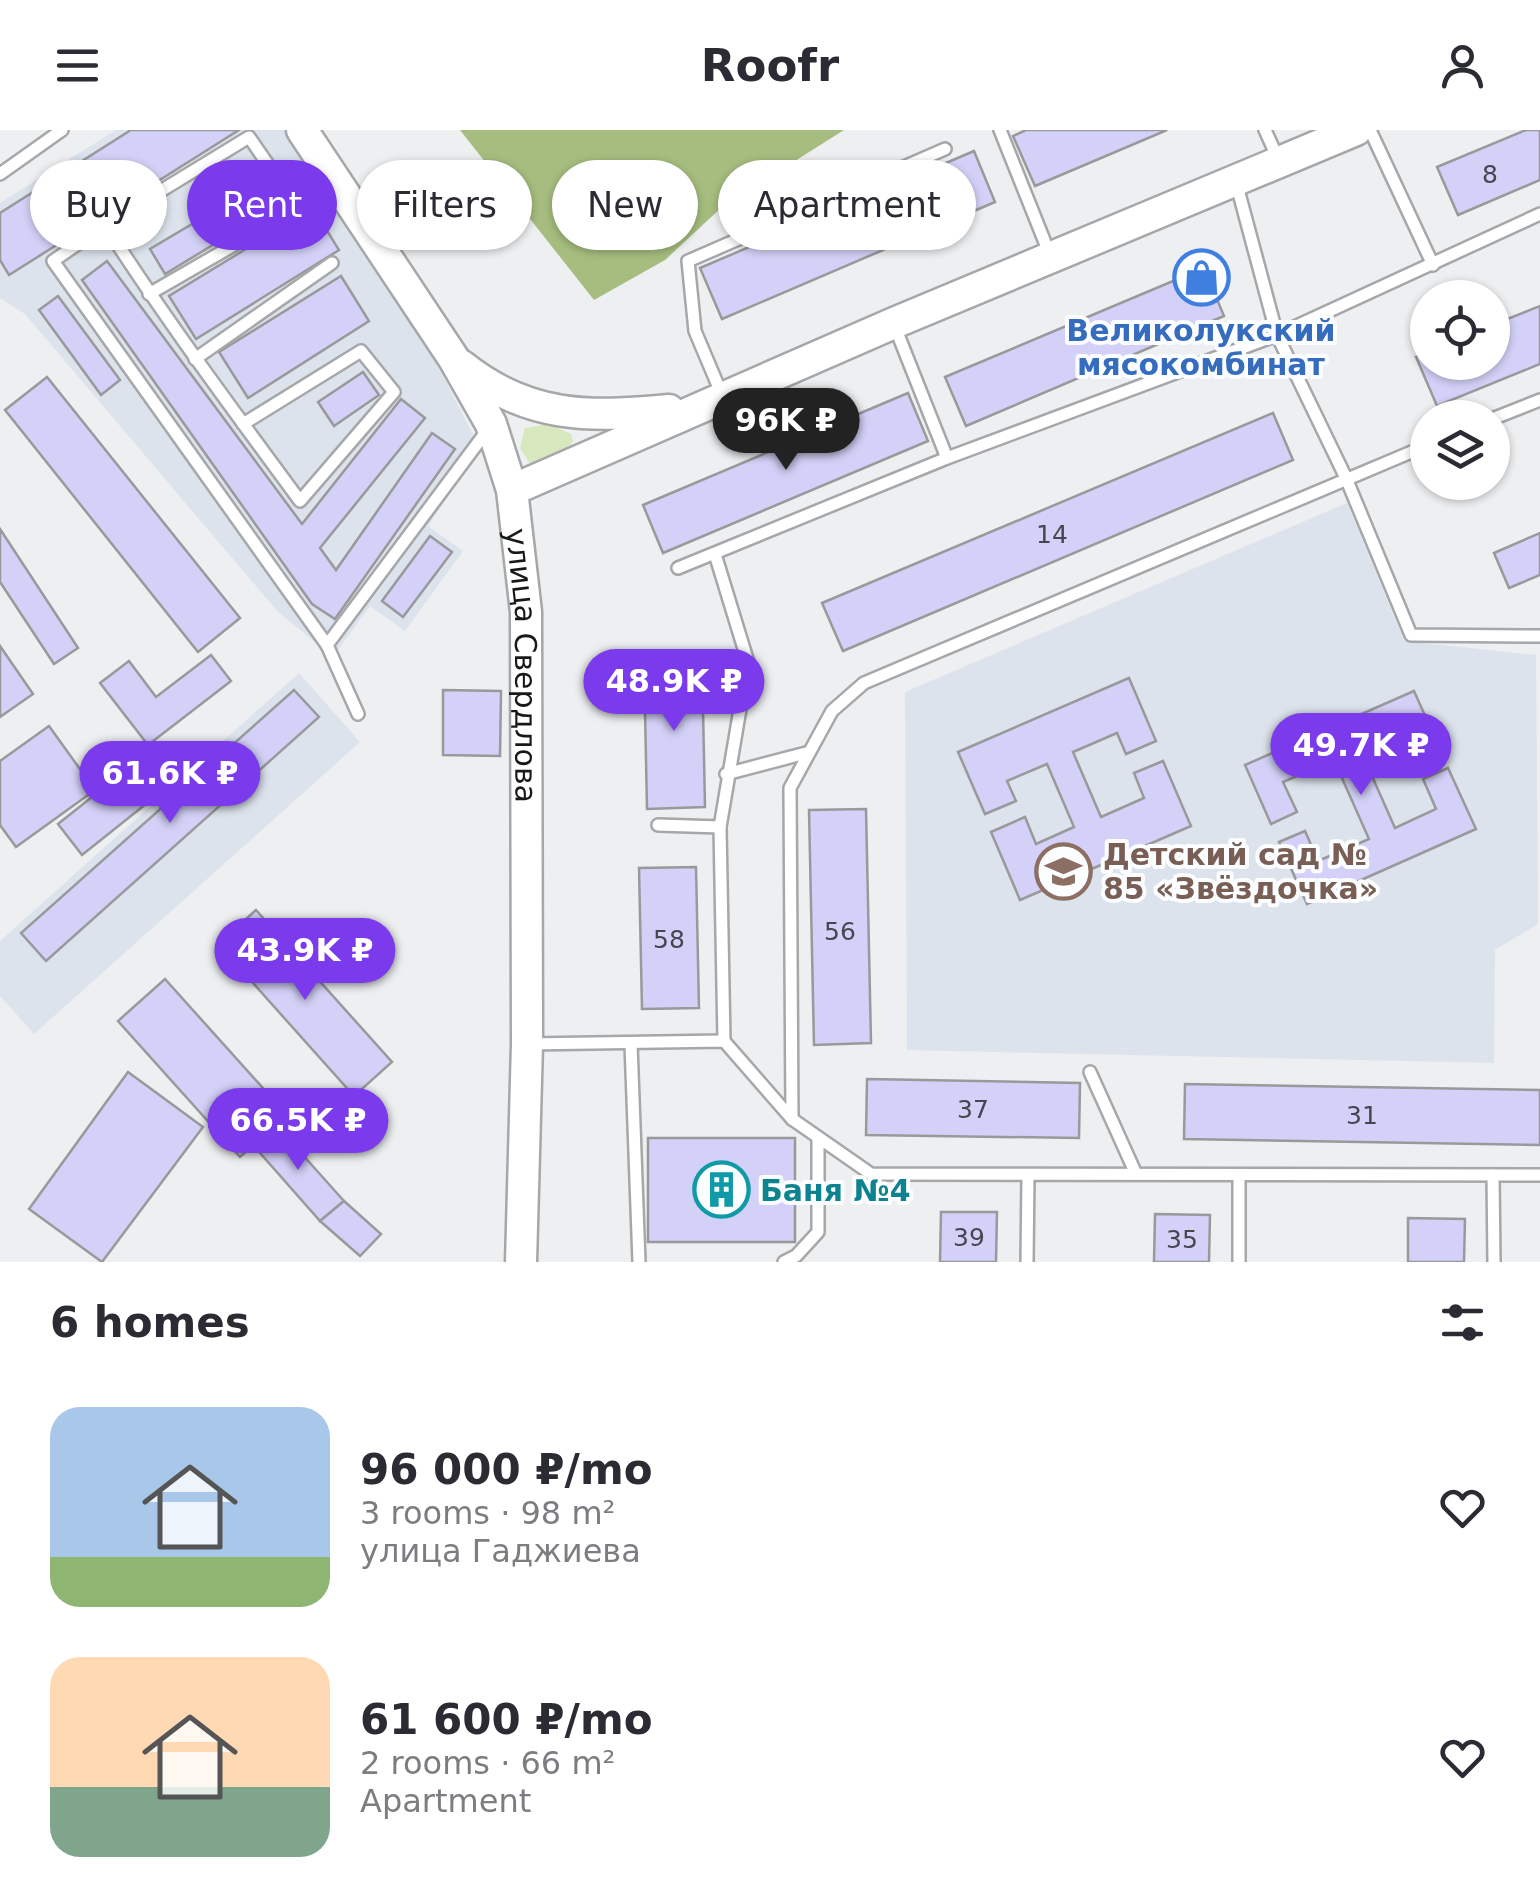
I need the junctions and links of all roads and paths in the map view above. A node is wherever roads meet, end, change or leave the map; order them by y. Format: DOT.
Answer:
graph roads {
  1 [pos="62,130"];
  2 [pos="302,130"];
  3 [pos="1265,130"];
  4 [pos="1356,130"];
  5 [pos="1370,130"];
  6 [pos="1001,131"];
  7 [pos="945,149"];
  8 [pos="211,160"];
  9 [pos="265,160"];
  10 [pos="321,160"];
  11 [pos="1278,161"];
  12 [pos="0,174"];
  13 [pos="1236,179"];
  14 [pos="337,184"];
  15 [pos="1540,214"];
  16 [pos="67,250"];
  17 [pos="121,250"];
  18 [pos="225,250"];
  19 [pos="1051,258"];
  20 [pos="332,263"];
  21 [pos="1433,264"];
  22 [pos="149,294"];
  23 [pos="894,323"];
  24 [pos="1277,335"];
  25 [pos="195,358"];
  26 [pos="454,360"];
  27 [pos="1540,400"];
  28 [pos="712,402"];
  29 [pos="1510,412"];
  30 [pos="243,424"];
  31 [pos="491,424"];
  32 [pos="1410,453"];
  33 [pos="946,458"];
  34 [pos="1346,478"];
  35 [pos="512,490"];
  36 [pos="715,554"];
  37 [pos="678,568"];
  38 [pos="1540,636"];
  39 [pos="327,645"];
  40 [pos="358,714"];
  41 [pos="806,753"];
  42 [pos="726,774"];
  43 [pos="658,825"];
  44 [pos="720,827"];
  45 [pos="724,1040"];
  46 [pos="526,1044"];
  47 [pos="631,1044"];
  48 [pos="1090,1072"];
  49 [pos="792,1119"];
  50 [pos="818,1138"];
  51 [pos="1136,1174"];
  52 [pos="1028,1175"];
  53 [pos="1493,1175"];
  54 [pos="1540,1175"];
  55 [pos="1239,1176"];
  56 [pos="522,1262"];
  57 [pos="638,1262"];
  58 [pos="784,1262"];
  59 [pos="1028,1262"];
  60 [pos="1239,1262"];
  61 [pos="1494,1262"];
  1 -- 12 [label="lane"];
  2 -- 10 [label="street, улица Свердлова"];
  3 -- 11 [label="lane"];
  4 -- 11 [label="street"];
  5 -- 21 [label="lane"];
  6 -- 19 [label="lane"];
  7 -- 28 [label="lane"];
  8 -- 9 [label="lane"];
  11 -- 13 [label="street"];
  13 -- 19 [label="street"];
  13 -- 24 [label="lane"];
  14 -- 26 [label="street, улица Свердлова"];
  15 -- 21 [label="lane"];
  16 -- 39 [label="lane"];
  17 -- 22 [label="lane"];
  18 -- 22 [label="lane"];
  19 -- 23 [label="street"];
  20 -- 25 [label="lane"];
  21 -- 24 [label="lane"];
  22 -- 25 [label="lane"];
  23 -- 28 [label="street"];
  23 -- 33 [label="lane"];
  24 -- 33 [label="lane"];
  24 -- 34 [label="lane"];
  25 -- 30 [label="lane"];
  26 -- 28 [label="street"];
  26 -- 31 [label="street, улица Свердлова"];
  27 -- 29 [label="lane"];
  28 -- 35 [label="street"];
  30 -- 30 [label="lane"];
  31 -- 35 [label="street, улица Свердлова"];
  31 -- 39 [label="lane"];
  32 -- 34 [label="lane"];
  33 -- 36 [label="lane"];
  34 -- 38 [label="lane"];
  34 -- 41 [label="lane"];
  35 -- 46 [label="street, улица Свердлова"];
  36 -- 37 [label="lane"];
  36 -- 42 [label="lane"];
  39 -- 40 [label="lane"];
  41 -- 42 [label="lane"];
  41 -- 49 [label="lane"];
  42 -- 44 [label="lane"];
  43 -- 44 [label="lane"];
  44 -- 45 [label="lane"];
  45 -- 47 [label="lane"];
  45 -- 49 [label="lane"];
  46 -- 47 [label="lane"];
  46 -- 56 [label="street, улица Свердлова"];
  47 -- 57 [label="lane"];
  48 -- 51 [label="lane"];
  49 -- 50 [label="lane"];
  50 -- 52 [label="lane"];
  50 -- 58 [label="lane"];
  51 -- 52 [label="lane"];
  51 -- 55 [label="lane"];
  52 -- 59 [label="lane"];
  53 -- 54 [label="lane"];
  53 -- 55 [label="lane"];
  53 -- 61 [label="lane"];
  55 -- 60 [label="lane"];
}
